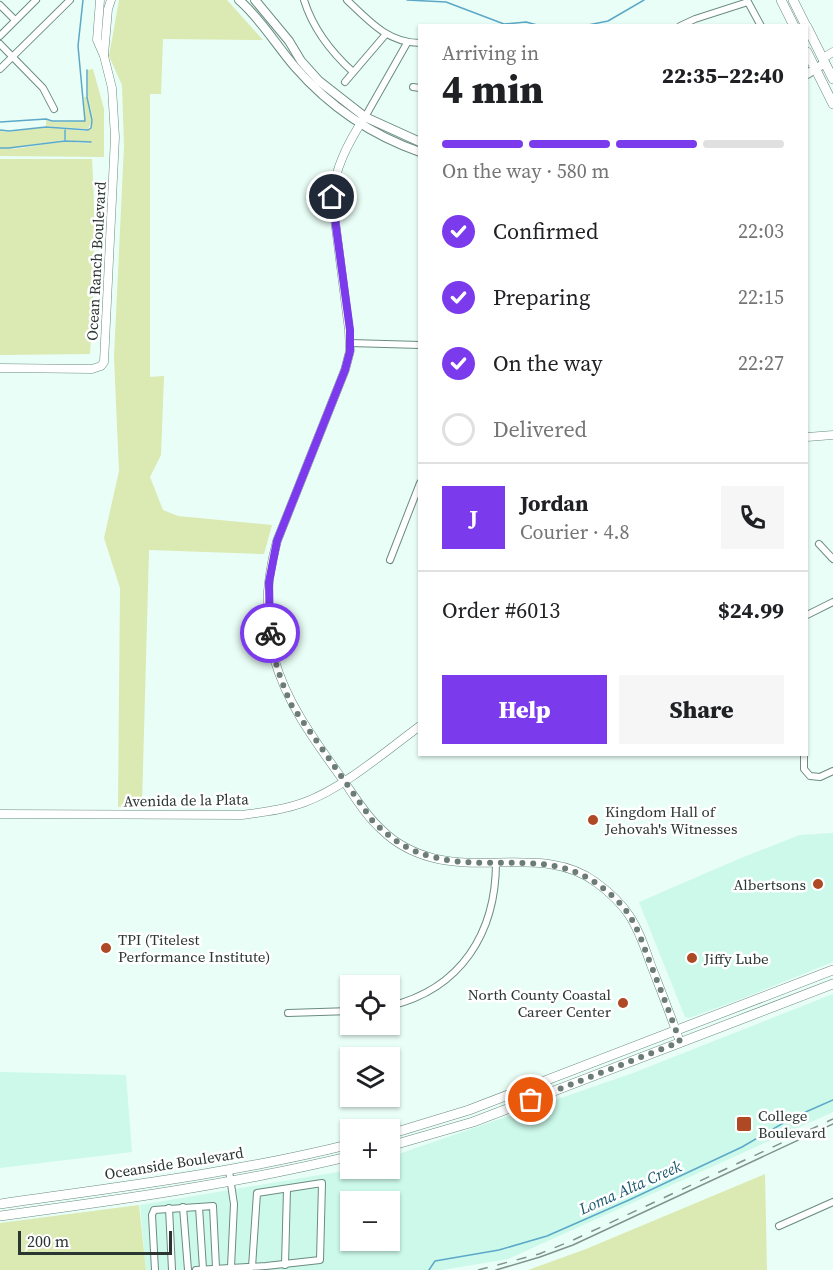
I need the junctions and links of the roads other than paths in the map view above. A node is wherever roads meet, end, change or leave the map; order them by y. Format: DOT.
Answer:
graph roads {
  1 [pos="36,0"];
  2 [pos="70,0"];
  3 [pos="100,0"];
  4 [pos="111,0"];
  5 [pos="239,0"];
  6 [pos="255,0"];
  7 [pos="304,0"];
  8 [pos="347,0"];
  9 [pos="781,0"];
  10 [pos="793,0"];
  11 [pos="0,5"];
  12 [pos="15,20"];
  13 [pos="684,24"];
  14 [pos="760,24"];
  15 [pos="793,24"];
  16 [pos="805,24"];
  17 [pos="808,29"];
  18 [pos="386,34"];
  19 [pos="0,36"];
  20 [pos="407,43"];
  21 [pos="418,43"];
  22 [pos="0,44"];
  23 [pos="833,52"];
  24 [pos="104,56"];
  25 [pos="13,58"];
  26 [pos="827,60"];
  27 [pos="810,68"];
  28 [pos="0,69"];
  29 [pos="353,72"];
  30 [pos="833,79"];
  31 [pos="345,82"];
  32 [pos="833,105"];
  33 [pos="54,109"];
  34 [pos="362,121"];
  35 [pos="418,141"];
  36 [pos="418,151"];
  37 [pos="350,343"];
  38 [pos="418,345"];
  39 [pos="0,369"];
  40 [pos="833,435"];
  41 [pos="808,438"];
  42 [pos="418,488"];
  43 [pos="819,544"];
  44 [pos="833,559"];
  45 [pos="390,560"];
  46 [pos="833,602"];
  47 [pos="808,614"];
  48 [pos="418,727"];
  49 [pos="804,758"];
  50 [pos="833,771"];
  51 [pos="344,781"];
  52 [pos="0,814"];
  53 [pos="496,862"];
  54 [pos="832,970"];
  55 [pos="833,984"];
  56 [pos="400,1002"];
  57 [pos="773,1007"];
  58 [pos="340,1011"];
  59 [pos="288,1013"];
  60 [pos="676,1031"];
  61 [pos="680,1042"];
  62 [pos="400,1131"];
  63 [pos="400,1143"];
  64 [pos="340,1147"];
  65 [pos="340,1158"];
  66 [pos="230,1170"];
  67 [pos="231,1182"];
  68 [pos="287,1189"];
  69 [pos="833,1202"];
  70 [pos="0,1204"];
  71 [pos="183,1207"];
  72 [pos="199,1207"];
  73 [pos="169,1208"];
  74 [pos="0,1216"];
  75 [pos="779,1226"];
  76 [pos="285,1265"];
  77 [pos="231,1267"];
  78 [pos="252,1267"];
  79 [pos="216,1268"];
  80 [pos="202,1269"];
  81 [pos="155,1270"];
  82 [pos="172,1270"];
  83 [pos="188,1270"];
  84 [pos="196,1270"];
  1 -- 12 [label="street"];
  2 -- 25 [label="street"];
  3 -- 24 [label="street, Ocean Ranch Boulevard"];
  4 -- 24 [label="street, Ocean Ranch Boulevard"];
  5 -- 34 [label="main road"];
  6 -- 34 [label="main road"];
  7 -- 29 [label="street"];
  8 -- 18 [label="street"];
  9 -- 15 [label="main road"];
  10 -- 16 [label="main road"];
  11 -- 12 [label="street"];
  12 -- 19 [label="street"];
  13 -- 14 [label="street"];
  17 -- 26 [label="main road"];
  18 -- 20 [label="street"];
  18 -- 29 [label="street"];
  20 -- 21 [label="street"];
  20 -- 34 [label="street"];
  22 -- 25 [label="street"];
  23 -- 26 [label="street"];
  24 -- 39 [label="street, Ocean Ranch Boulevard"];
  25 -- 28 [label="street"];
  25 -- 33 [label="street"];
  26 -- 27 [label="main road"];
  26 -- 30 [label="main road"];
  27 -- 32 [label="main road"];
  29 -- 31 [label="street"];
  34 -- 35 [label="main road"];
  34 -- 36 [label="main road"];
  34 -- 37 [label="street"];
  37 -- 38 [label="street"];
  37 -- 51 [label="street"];
  40 -- 41 [label="street"];
  42 -- 45 [label="street"];
  43 -- 44 [label="street"];
  46 -- 47 [label="street"];
  48 -- 51 [label="street, Avenida de la Plata"];
  49 -- 50 [label="street"];
  51 -- 52 [label="street, Avenida de la Plata"];
  51 -- 53 [label="street"];
  53 -- 56 [label="street"];
  53 -- 60 [label="street"];
  54 -- 57 [label="main road"];
  54 -- 60 [label="main road"];
  55 -- 57 [label="main road"];
  57 -- 61 [label="main road"];
  58 -- 59 [label="street"];
  60 -- 61 [label="street"];
  60 -- 62 [label="main road"];
  61 -- 63 [label="main road"];
  64 -- 66 [label="main road, Oceanside Boulevard"];
  65 -- 67 [label="main road, Oceanside Boulevard"];
  66 -- 67 [label="street"];
  66 -- 70 [label="main road, Oceanside Boulevard"];
  67 -- 74 [label="main road, Oceanside Boulevard"];
  67 -- 77 [label="street"];
  68 -- 76 [label="street"];
  68 -- 76 [label="street"];
  68 -- 78 [label="street"];
  69 -- 75 [label="street"];
  71 -- 72 [label="street"];
  71 -- 73 [label="street"];
  71 -- 83 [label="street"];
  72 -- 79 [label="street"];
  72 -- 80 [label="street"];
  73 -- 81 [label="street"];
  73 -- 82 [label="street"];
  76 -- 78 [label="street"];
  77 -- 78 [label="street"];
  77 -- 79 [label="street"];
  79 -- 80 [label="street"];
  80 -- 84 [label="street"];
}
